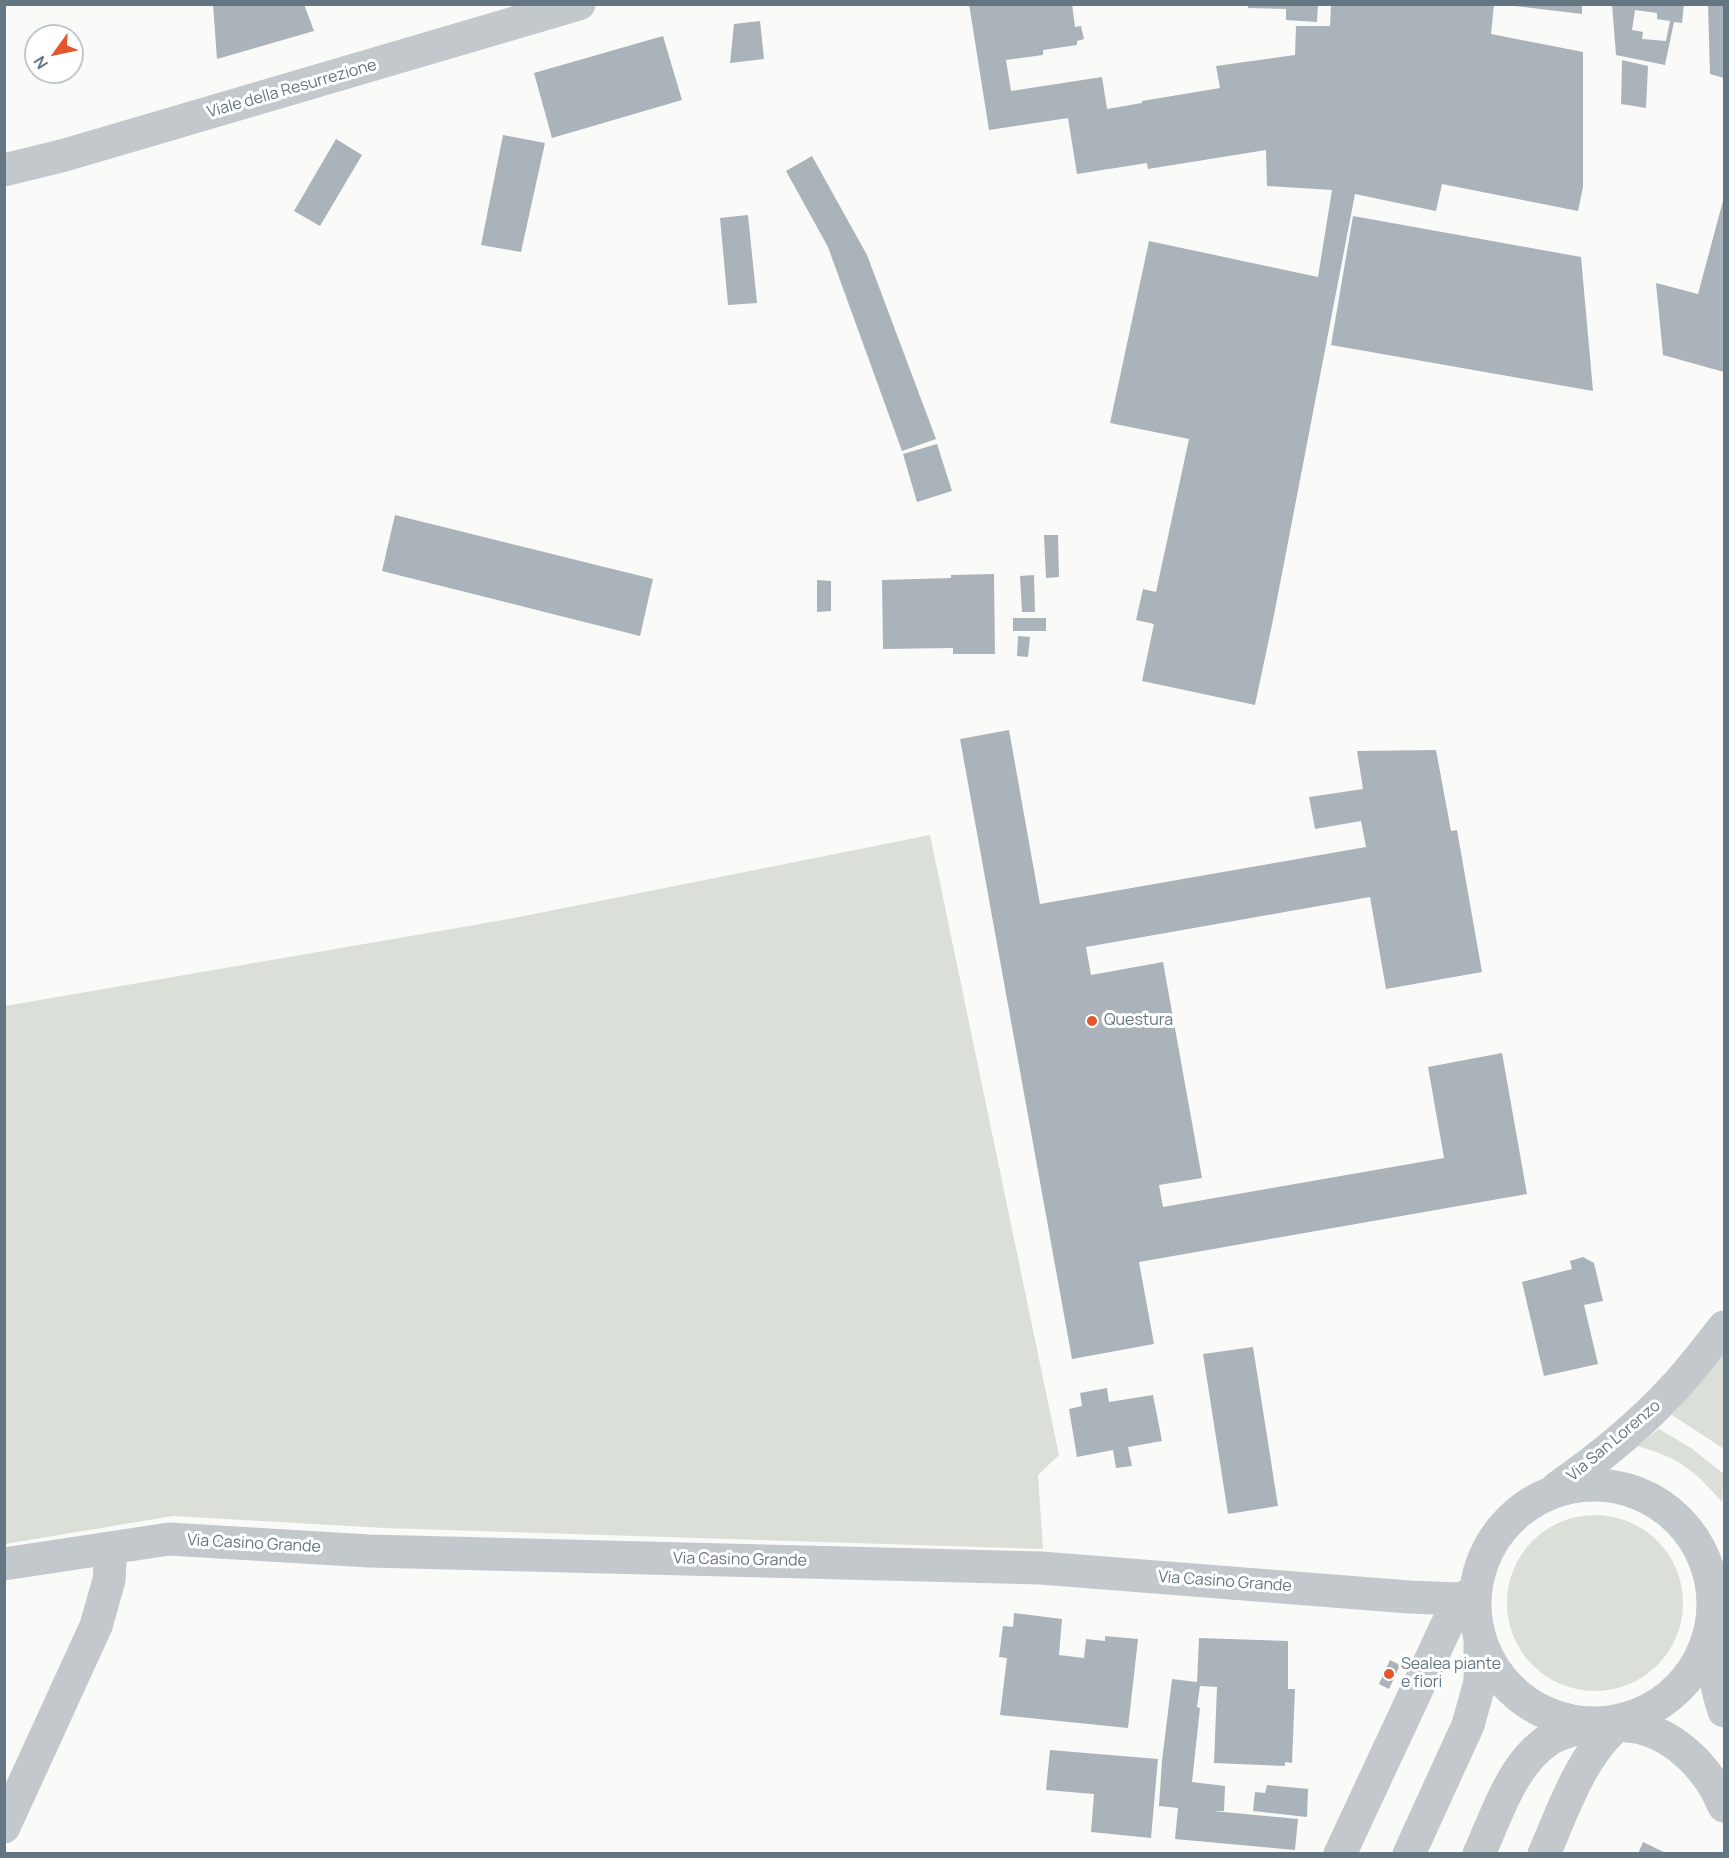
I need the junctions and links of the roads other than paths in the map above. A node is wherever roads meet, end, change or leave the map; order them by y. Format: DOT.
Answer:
graph roads {
  1 [pos="579,4"];
  2 [pos="4,170"];
  3 [pos="1725,1327"];
  4 [pos="1546,1496"];
  5 [pos="111,1548"];
  6 [pos="1725,1553"];
  7 [pos="4,1564"];
  8 [pos="1467,1596"];
  9 [pos="1711,1618"];
  10 [pos="1479,1634"];
  11 [pos="1725,1711"];
  12 [pos="1604,1725"];
  13 [pos="1725,1806"];
  14 [pos="4,1827"];
  15 [pos="1341,1854"];
  16 [pos="1409,1854"];
  17 [pos="1479,1854"];
  18 [pos="1544,1854"];
  1 -- 2 [label="street, Viale della Resurrezione"];
  3 -- 4 [label="street, Via San Lorenzo"];
  4 -- 8 [label="street"];
  4 -- 9 [label="street"];
  5 -- 7 [label="street, Via Casino Grande"];
  5 -- 8 [label="street, Via Casino Grande"];
  5 -- 14 [label="street"];
  6 -- 9 [label="street"];
  8 -- 10 [label="street"];
  8 -- 15 [label="street"];
  9 -- 11 [label="street"];
  9 -- 12 [label="street"];
  10 -- 12 [label="street"];
  10 -- 16 [label="street"];
  12 -- 13 [label="street"];
  12 -- 17 [label="street"];
  12 -- 18 [label="street"];
}
